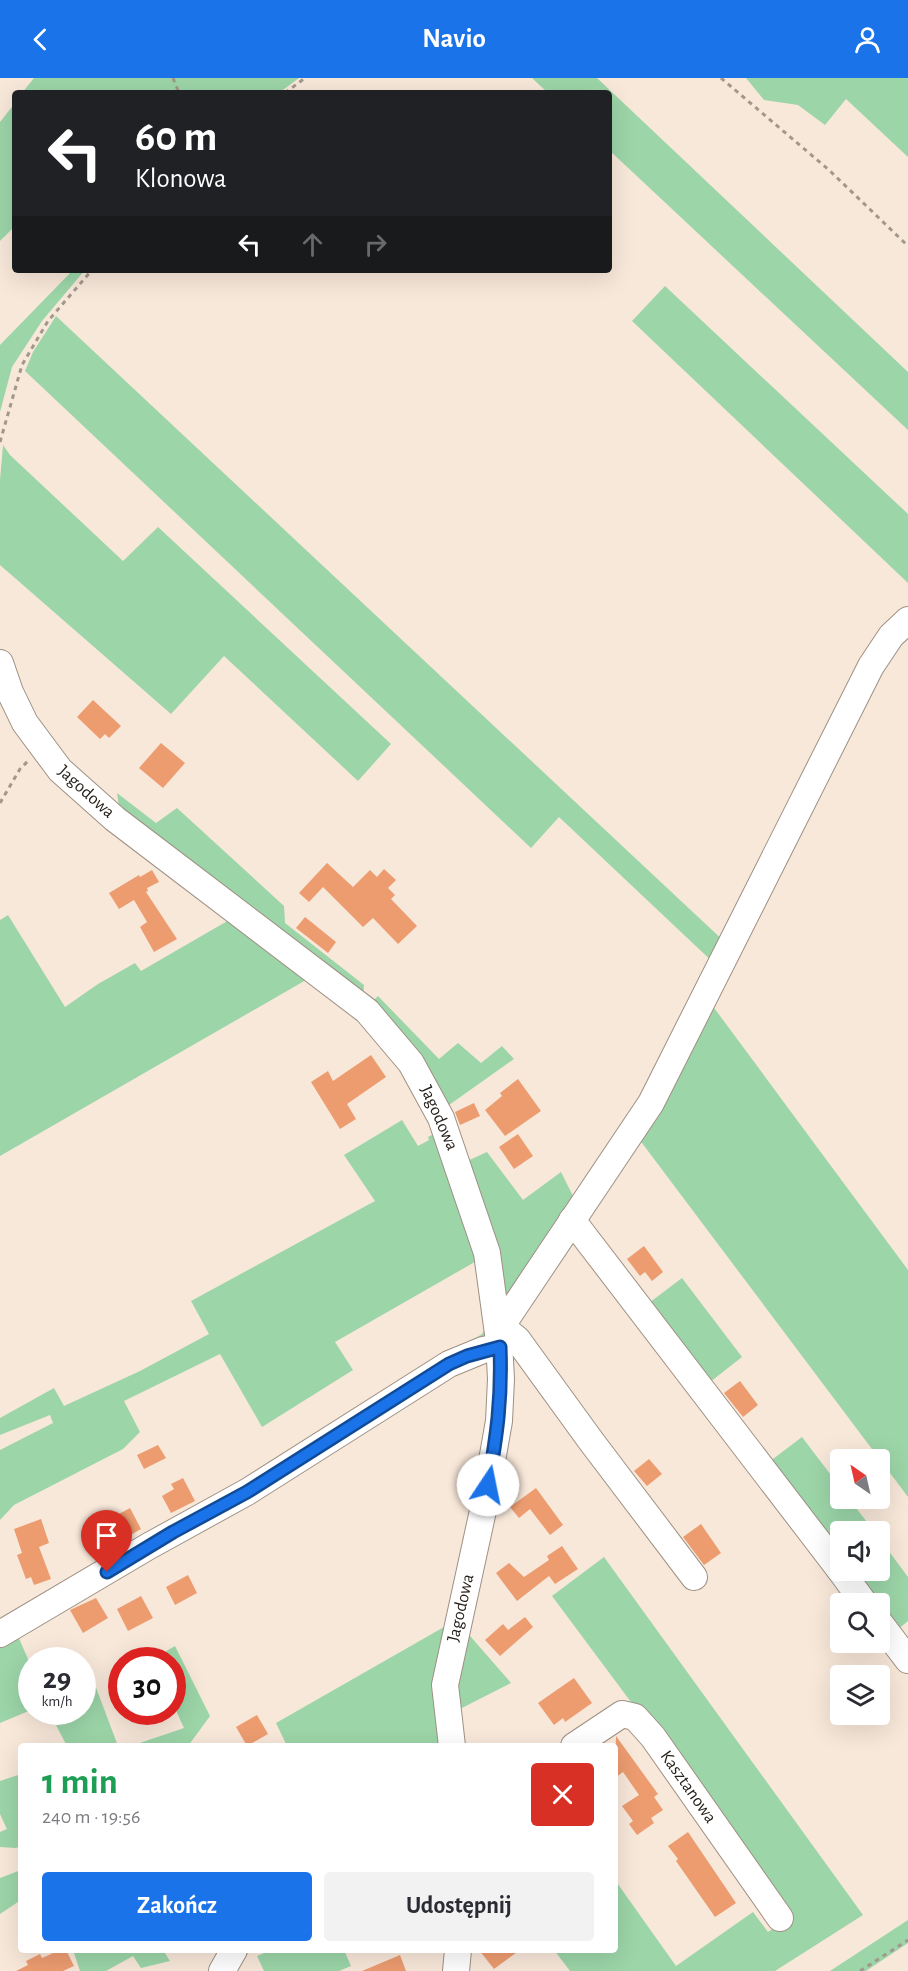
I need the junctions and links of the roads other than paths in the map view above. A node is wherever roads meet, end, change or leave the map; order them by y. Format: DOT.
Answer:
graph roads {
  1 [pos="908,620"];
  2 [pos="0,663"];
  3 [pos="572,1220"];
  4 [pos="499,1334"];
  5 [pos="830,1557"];
  6 [pos="694,1577"];
  7 [pos="0,1634"];
  8 [pos="890,1636"];
  9 [pos="908,1660"];
  10 [pos="452,1743"];
  11 [pos="578,1743"];
  12 [pos="780,1918"];
  13 [pos="232,1953"];
  14 [pos="458,1953"];
  15 [pos="222,1971"];
  16 [pos="456,1971"];
  1 -- 3 [label="street"];
  2 -- 4 [label="street, Jagodowa"];
  3 -- 4 [label="street"];
  3 -- 5 [label="street"];
  4 -- 6 [label="street"];
  4 -- 7 [label="street"];
  4 -- 10 [label="street, Jagodowa"];
  8 -- 9 [label="street"];
  11 -- 12 [label="street, Kasztanowa"];
  13 -- 15 [label="street"];
  14 -- 16 [label="street"];
}
